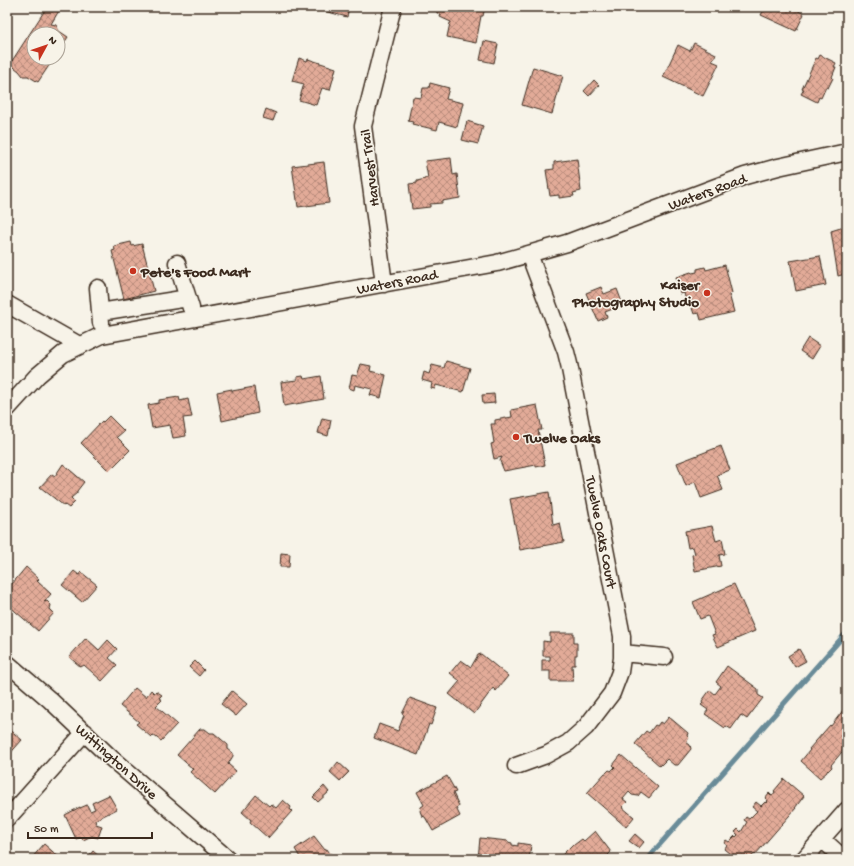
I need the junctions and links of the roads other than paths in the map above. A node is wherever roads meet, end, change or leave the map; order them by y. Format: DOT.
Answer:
graph roads {
  1 [pos="393,7"];
  2 [pos="847,152"];
  3 [pos="801,162"];
  4 [pos="847,163"];
  5 [pos="529,254"];
  6 [pos="177,263"];
  7 [pos="384,284"];
  8 [pos="98,288"];
  9 [pos="188,298"];
  10 [pos="7,304"];
  11 [pos="100,312"];
  12 [pos="194,318"];
  13 [pos="102,335"];
  14 [pos="79,345"];
  15 [pos="7,409"];
  16 [pos="622,653"];
  17 [pos="664,657"];
  18 [pos="7,663"];
  19 [pos="85,732"];
  20 [pos="516,766"];
  21 [pos="847,810"];
  22 [pos="7,819"];
  23 [pos="822,839"];
  24 [pos="228,859"];
  25 [pos="804,859"];
  26 [pos="844,859"];
  1 -- 7 [label="street, Harvest Trail"];
  2 -- 3 [label="street, Waters Road"];
  3 -- 4 [label="street, Waters Road"];
  3 -- 5 [label="street, Waters Road"];
  5 -- 7 [label="street, Waters Road"];
  5 -- 16 [label="street, Twelve Oaks Court"];
  6 -- 9 [label="street"];
  7 -- 12 [label="street, Waters Road"];
  8 -- 11 [label="street"];
  9 -- 11 [label="street"];
  9 -- 12 [label="street"];
  10 -- 14 [label="street"];
  11 -- 13 [label="street"];
  12 -- 13 [label="street, Waters Road"];
  13 -- 14 [label="street, Waters Road"];
  14 -- 15 [label="street, Waters Road"];
  16 -- 17 [label="street"];
  16 -- 20 [label="street, Twelve Oaks Court"];
  18 -- 19 [label="street, Wittington Drive"];
  19 -- 22 [label="street"];
  19 -- 24 [label="street, Wittington Drive"];
  21 -- 23 [label="street"];
  23 -- 25 [label="street"];
  23 -- 26 [label="street"];
}
